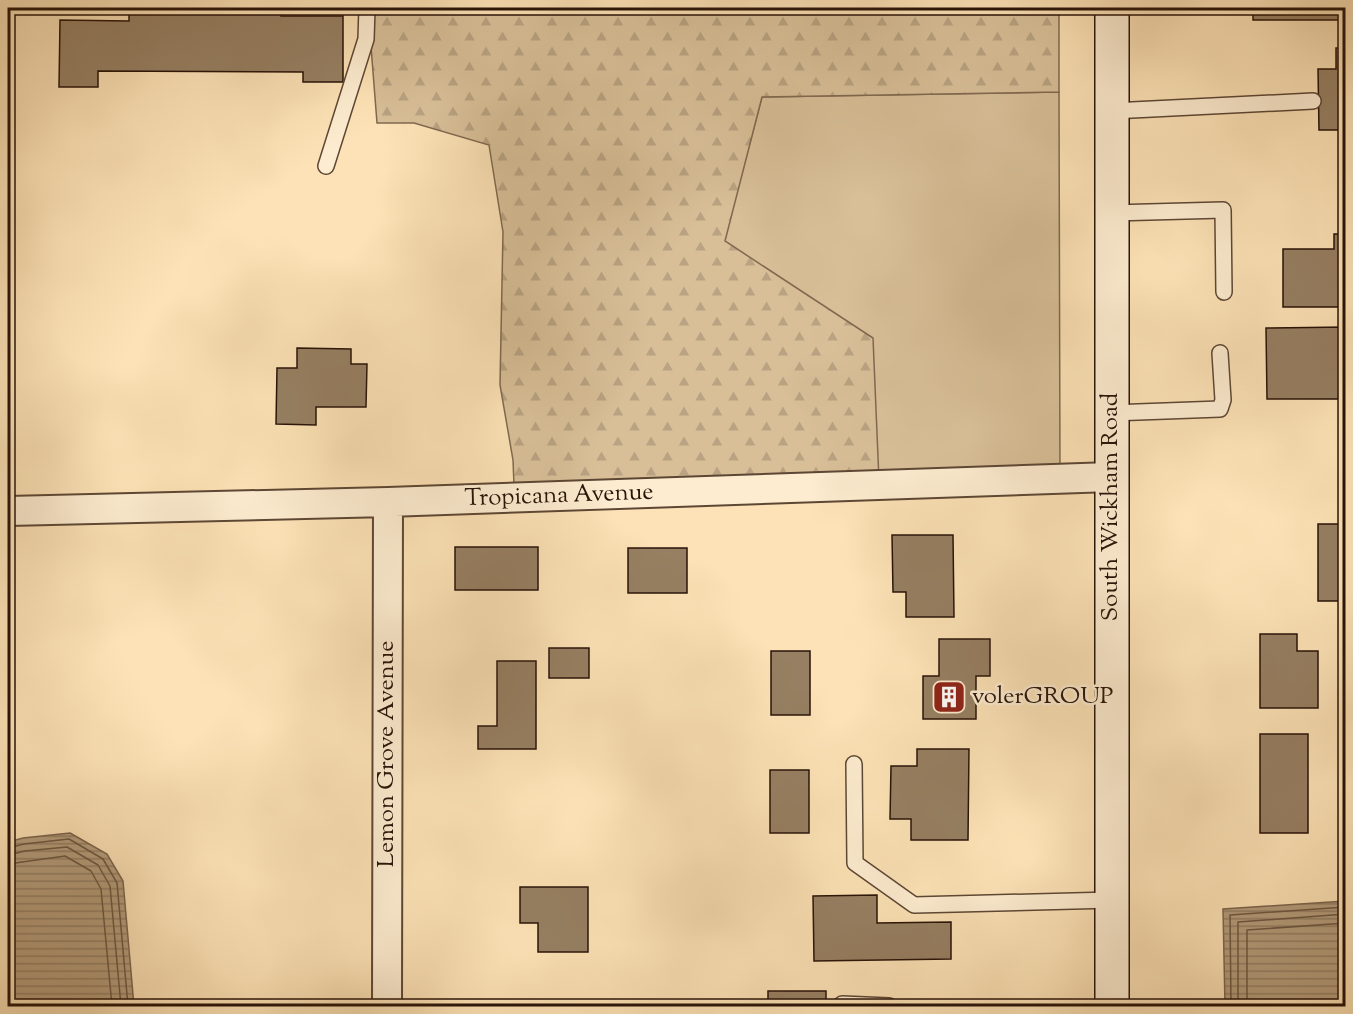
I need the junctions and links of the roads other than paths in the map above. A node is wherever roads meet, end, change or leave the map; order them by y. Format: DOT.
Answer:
graph roads {
  1 [pos="368,8"];
  2 [pos="1112,8"];
  3 [pos="1313,101"];
  4 [pos="1112,111"];
  5 [pos="326,166"];
  6 [pos="1112,213"];
  7 [pos="1224,292"];
  8 [pos="1220,353"];
  9 [pos="1111,413"];
  10 [pos="1111,477"];
  11 [pos="388,502"];
  12 [pos="8,511"];
  13 [pos="854,764"];
  14 [pos="1112,900"];
  15 [pos="387,1006"];
  16 [pos="842,1006"];
  17 [pos="889,1006"];
  18 [pos="1112,1006"];
  1 -- 5 [label="lane"];
  2 -- 4 [label="main road, South Wickham Road"];
  3 -- 4 [label="lane"];
  4 -- 6 [label="main road, South Wickham Road"];
  6 -- 7 [label="lane"];
  6 -- 9 [label="main road, South Wickham Road"];
  8 -- 9 [label="lane"];
  9 -- 10 [label="main road, South Wickham Road"];
  10 -- 11 [label="street, Tropicana Avenue"];
  10 -- 14 [label="main road, South Wickham Road"];
  11 -- 12 [label="street, Tropicana Avenue"];
  11 -- 15 [label="street, Lemon Grove Avenue"];
  13 -- 14 [label="lane"];
  14 -- 18 [label="main road, South Wickham Road"];
  16 -- 17 [label="lane"];
}
